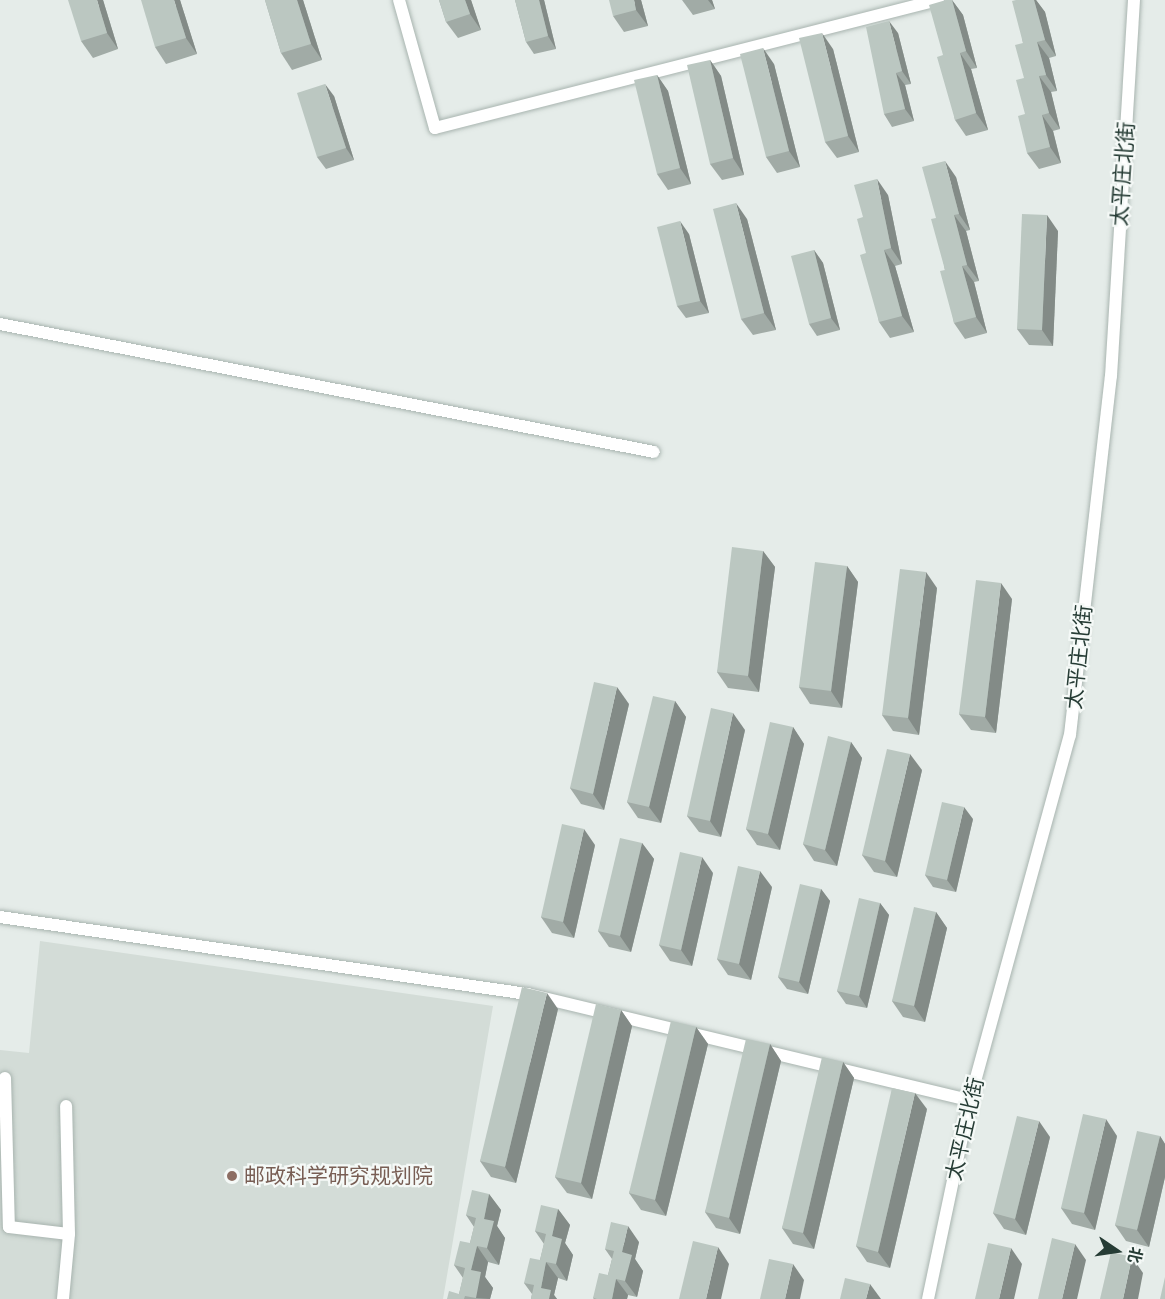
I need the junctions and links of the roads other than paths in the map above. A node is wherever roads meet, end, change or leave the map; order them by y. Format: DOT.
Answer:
graph roads {
  1 [pos="399,0"];
  2 [pos="938,0"];
  3 [pos="1134,0"];
  4 [pos="0,324"];
  5 [pos="654,452"];
  6 [pos="0,917"];
  7 [pos="5,1078"];
  8 [pos="970,1100"];
  9 [pos="66,1106"];
  10 [pos="3,1191"];
  11 [pos="69,1234"];
  12 [pos="63,1299"];
  13 [pos="928,1299"];
  1 -- 2 [label="street"];
  3 -- 8 [label="street, 太平庄北街"];
  4 -- 5 [label="street"];
  6 -- 8 [label="street"];
  7 -- 10 [label="street"];
  8 -- 13 [label="street, 太平庄北街"];
  9 -- 11 [label="street"];
  10 -- 11 [label="street"];
  11 -- 12 [label="street"];
}
